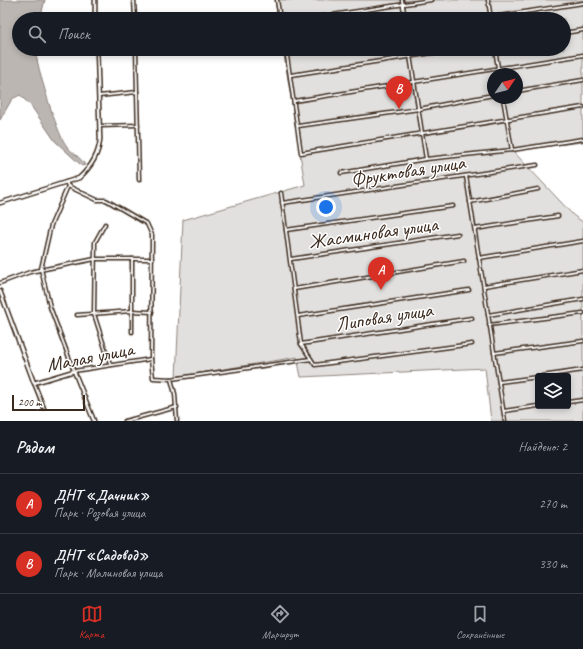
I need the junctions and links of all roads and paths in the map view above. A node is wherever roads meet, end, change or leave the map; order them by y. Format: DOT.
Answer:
graph roads {
  1 [pos="95,0"];
  2 [pos="134,0"];
  3 [pos="277,0"];
  4 [pos="402,0"];
  5 [pos="431,0"];
  6 [pos="488,0"];
  7 [pos="583,3"];
  8 [pos="403,4"];
  9 [pos="95,12"];
  10 [pos="135,12"];
  11 [pos="279,12"];
  12 [pos="351,12"];
  13 [pos="404,12"];
  14 [pos="490,12"];
  15 [pos="528,12"];
  16 [pos="583,30"];
  17 [pos="571,32"];
  18 [pos="583,55"];
  19 [pos="96,56"];
  20 [pos="136,56"];
  21 [pos="287,56"];
  22 [pos="410,56"];
  23 [pos="496,56"];
  24 [pos="498,68"];
  25 [pos="509,68"];
  26 [pos="487,72"];
  27 [pos="290,75"];
  28 [pos="583,80"];
  29 [pos="414,82"];
  30 [pos="523,90"];
  31 [pos="137,92"];
  32 [pos="99,96"];
  33 [pos="487,96"];
  34 [pos="294,101"];
  35 [pos="504,104"];
  36 [pos="583,107"];
  37 [pos="418,109"];
  38 [pos="506,119"];
  39 [pos="138,125"];
  40 [pos="100,126"];
  41 [pos="298,126"];
  42 [pos="423,134"];
  43 [pos="583,139"];
  44 [pos="512,150"];
  45 [pos="426,159"];
  46 [pos="537,165"];
  47 [pos="341,173"];
  48 [pos="466,176"];
  49 [pos="140,180"];
  50 [pos="66,182"];
  51 [pos="68,186"];
  52 [pos="538,189"];
  53 [pos="281,192"];
  54 [pos="0,202"];
  55 [pos="470,202"];
  56 [pos="282,203"];
  57 [pos="453,206"];
  58 [pos="558,216"];
  59 [pos="106,224"];
  60 [pos="475,229"];
  61 [pos="286,230"];
  62 [pos="458,234"];
  63 [pos="583,241"];
  64 [pos="479,258"];
  65 [pos="95,259"];
  66 [pos="132,259"];
  67 [pos="152,259"];
  68 [pos="291,259"];
  69 [pos="464,261"];
  70 [pos="41,269"];
  71 [pos="583,270"];
  72 [pos="0,283"];
  73 [pos="484,286"];
  74 [pos="294,290"];
  75 [pos="469,290"];
  76 [pos="0,291"];
  77 [pos="583,299"];
  78 [pos="132,311"];
  79 [pos="152,312"];
  80 [pos="583,313"];
  81 [pos="94,314"];
  82 [pos="77,315"];
  83 [pos="488,315"];
  84 [pos="298,316"];
  85 [pos="472,318"];
  86 [pos="489,325"];
  87 [pos="132,332"];
  88 [pos="583,341"];
  89 [pos="301,344"];
  90 [pos="472,344"];
  91 [pos="494,353"];
  92 [pos="151,359"];
  93 [pos="311,360"];
  94 [pos="110,364"];
  95 [pos="583,370"];
  96 [pos="74,371"];
  97 [pos="562,373"];
  98 [pos="535,377"];
  99 [pos="172,379"];
  100 [pos="34,382"];
  101 [pos="499,382"];
  102 [pos="583,400"];
  103 [pos="571,402"];
  104 [pos="535,406"];
  105 [pos="177,407"];
  106 [pos="44,408"];
  107 [pos="503,411"];
  108 [pos="94,421"];
  109 [pos="125,421"];
  110 [pos="177,421"];
  111 [pos="505,421"];
  1 -- 9 [label="street"];
  2 -- 10 [label="street"];
  3 -- 11 [label="street"];
  4 -- 8 [label="street"];
  5 -- 8 [label="street"];
  6 -- 14 [label="street"];
  7 -- 15 [label="street"];
  8 -- 12 [label="street"];
  8 -- 13 [label="street"];
  16 -- 17 [label="street"];
  18 -- 25 [label="street"];
  19 -- 32 [label="street"];
  20 -- 31 [label="street"];
  21 -- 27 [label="street"];
  22 -- 27 [label="street"];
  22 -- 29 [label="street"];
  23 -- 24 [label="street"];
  26 -- 29 [label="street"];
  27 -- 34 [label="street"];
  28 -- 30 [label="street"];
  29 -- 34 [label="street"];
  29 -- 37 [label="street"];
  31 -- 32 [label="street"];
  31 -- 39 [label="street"];
  32 -- 40 [label="street"];
  33 -- 37 [label="street"];
  34 -- 41 [label="street"];
  35 -- 38 [label="street"];
  36 -- 38 [label="street"];
  37 -- 41 [label="street"];
  37 -- 42 [label="street"];
  38 -- 42 [label="street"];
  38 -- 44 [label="street"];
  39 -- 40 [label="street"];
  39 -- 49 [label="street"];
  40 -- 50 [label="street"];
  41 -- 42 [label="street"];
  42 -- 45 [label="street"];
  43 -- 44 [label="street"];
  44 -- 45 [label="street"];
  45 -- 47 [label="street"];
  46 -- 48 [label="street, Фруктовая улица"];
  48 -- 55 [label="street"];
  48 -- 56 [label="street, Фруктовая улица"];
  50 -- 51 [label="street"];
  50 -- 54 [label="street"];
  51 -- 67 [label="street"];
  51 -- 70 [label="street"];
  52 -- 55 [label="street"];
  53 -- 56 [label="street"];
  55 -- 60 [label="street"];
  56 -- 61 [label="street"];
  57 -- 61 [label="street"];
  58 -- 60 [label="street"];
  59 -- 65 [label="street"];
  60 -- 64 [label="street"];
  61 -- 68 [label="street"];
  62 -- 68 [label="street, Жасминовая улица"];
  63 -- 64 [label="street"];
  64 -- 73 [label="street"];
  65 -- 66 [label="street"];
  65 -- 70 [label="street"];
  65 -- 81 [label="street"];
  66 -- 67 [label="street"];
  66 -- 78 [label="street"];
  67 -- 79 [label="street"];
  68 -- 74 [label="street"];
  69 -- 74 [label="street"];
  70 -- 72 [label="street"];
  70 -- 96 [label="street"];
  71 -- 73 [label="street"];
  73 -- 83 [label="street"];
  74 -- 84 [label="street"];
  75 -- 84 [label="street"];
  76 -- 100 [label="street"];
  77 -- 83 [label="street"];
  78 -- 79 [label="street"];
  78 -- 81 [label="street"];
  78 -- 87 [label="street"];
  79 -- 92 [label="street"];
  80 -- 86 [label="street"];
  81 -- 82 [label="street"];
  81 -- 94 [label="street"];
  83 -- 86 [label="street"];
  84 -- 89 [label="street"];
  85 -- 89 [label="street, Липовая улица"];
  86 -- 91 [label="street"];
  88 -- 91 [label="street"];
  89 -- 93 [label="street"];
  90 -- 93 [label="street"];
  91 -- 101 [label="street"];
  92 -- 94 [label="street, Малая улица"];
  92 -- 99 [label="street"];
  93 -- 99 [label="street"];
  94 -- 96 [label="street, Малая улица"];
  95 -- 97 [label="street"];
  96 -- 100 [label="street, Малая улица"];
  96 -- 108 [label="street"];
  98 -- 101 [label="street"];
  99 -- 105 [label="street"];
  100 -- 106 [label="street"];
  101 -- 107 [label="street"];
  102 -- 103 [label="street"];
  104 -- 107 [label="street"];
  105 -- 109 [label="street"];
  105 -- 110 [label="street"];
  107 -- 111 [label="street"];
}
